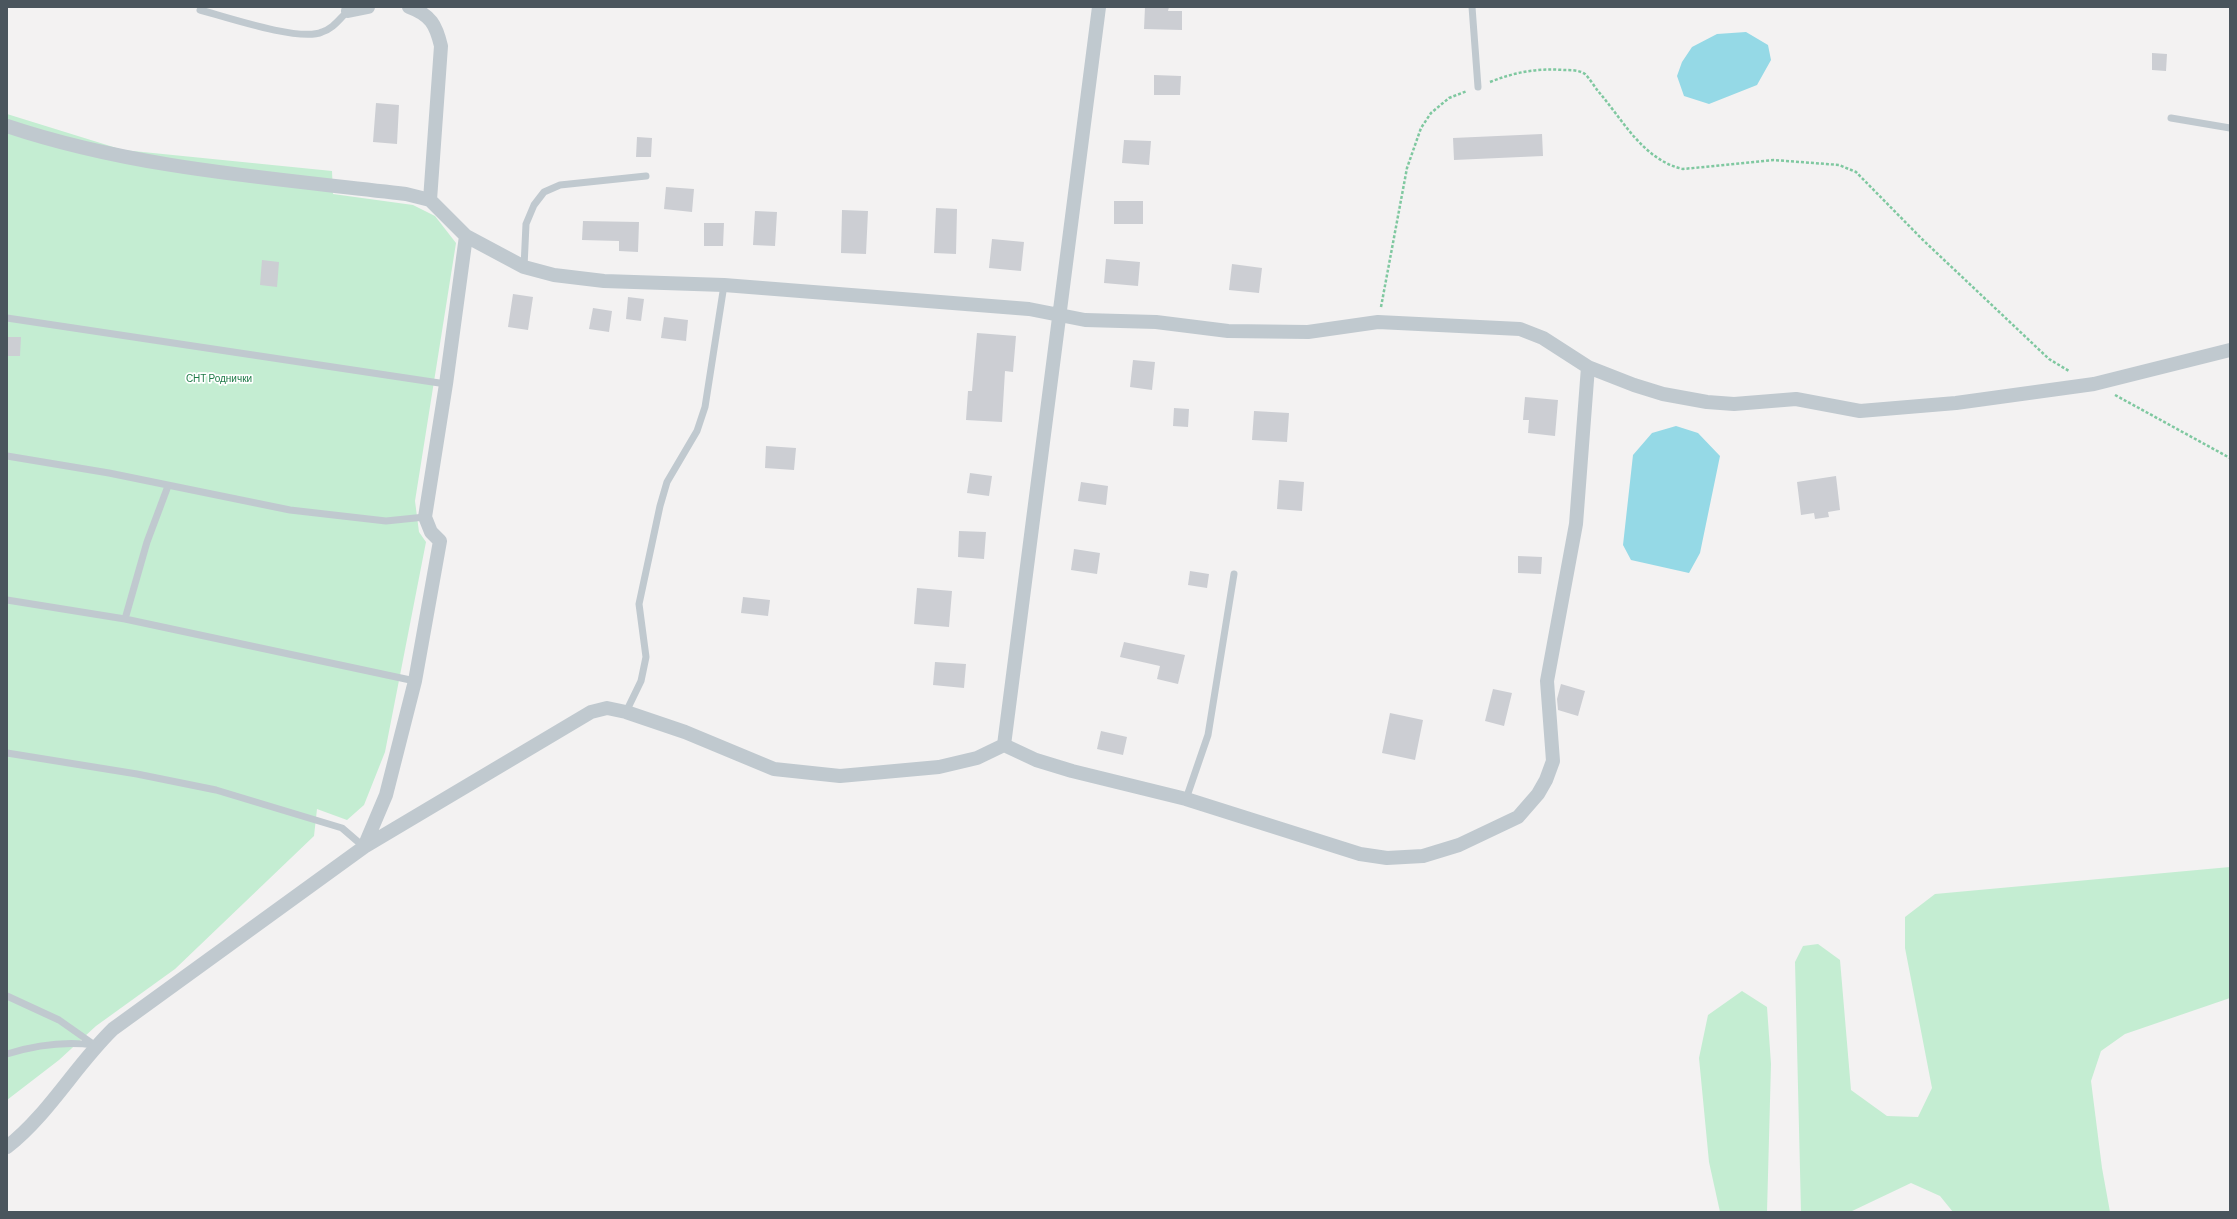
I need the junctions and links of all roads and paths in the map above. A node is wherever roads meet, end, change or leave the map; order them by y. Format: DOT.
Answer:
graph roads {
  1 [pos="368,7"];
  2 [pos="409,7"];
  3 [pos="1099,7"];
  4 [pos="1472,7"];
  5 [pos="200,10"];
  6 [pos="348,11"];
  7 [pos="1478,87"];
  8 [pos="2171,118"];
  9 [pos="7,126"];
  10 [pos="2230,128"];
  11 [pos="646,176"];
  12 [pos="430,200"];
  13 [pos="466,236"];
  14 [pos="524,267"];
  15 [pos="724,285"];
  16 [pos="1060,314"];
  17 [pos="7,318"];
  18 [pos="1378,322"];
  19 [pos="2230,350"];
  20 [pos="1588,367"];
  21 [pos="2071,372"];
  22 [pos="446,384"];
  23 [pos="2094,384"];
  24 [pos="7,456"];
  25 [pos="2230,458"];
  26 [pos="168,486"];
  27 [pos="425,517"];
  28 [pos="1234,574"];
  29 [pos="7,600"];
  30 [pos="125,619"];
  31 [pos="415,681"];
  32 [pos="626,712"];
  33 [pos="1004,745"];
  34 [pos="7,752"];
  35 [pos="1186,799"];
  36 [pos="364,847"];
  37 [pos="7,996"];
  38 [pos="96,1046"];
  39 [pos="7,1054"];
  40 [pos="7,1147"];
  1 -- 6 [label="street"];
  2 -- 12 [label="street"];
  3 -- 16 [label="street"];
  4 -- 7 [label="lane"];
  5 -- 6 [label="lane"];
  7 -- 18 [label="path"];
  7 -- 21 [label="path"];
  8 -- 10 [label="lane"];
  9 -- 12 [label="street"];
  11 -- 14 [label="lane"];
  12 -- 13 [label="street"];
  13 -- 14 [label="street"];
  13 -- 22 [label="street"];
  14 -- 15 [label="street"];
  15 -- 16 [label="street"];
  15 -- 32 [label="lane"];
  16 -- 18 [label="street"];
  16 -- 33 [label="street"];
  17 -- 22 [label="lane"];
  18 -- 20 [label="street"];
  19 -- 23 [label="street"];
  20 -- 23 [label="street"];
  20 -- 35 [label="street"];
  22 -- 27 [label="street"];
  23 -- 25 [label="path"];
  24 -- 26 [label="lane"];
  26 -- 27 [label="lane"];
  26 -- 30 [label="lane"];
  27 -- 31 [label="street"];
  28 -- 35 [label="lane"];
  29 -- 30 [label="lane"];
  30 -- 31 [label="lane"];
  31 -- 36 [label="street"];
  32 -- 33 [label="street"];
  32 -- 36 [label="street"];
  33 -- 35 [label="street"];
  34 -- 36 [label="lane"];
  36 -- 38 [label="street"];
  37 -- 38 [label="lane"];
  38 -- 39 [label="lane"];
  38 -- 40 [label="street"];
}
